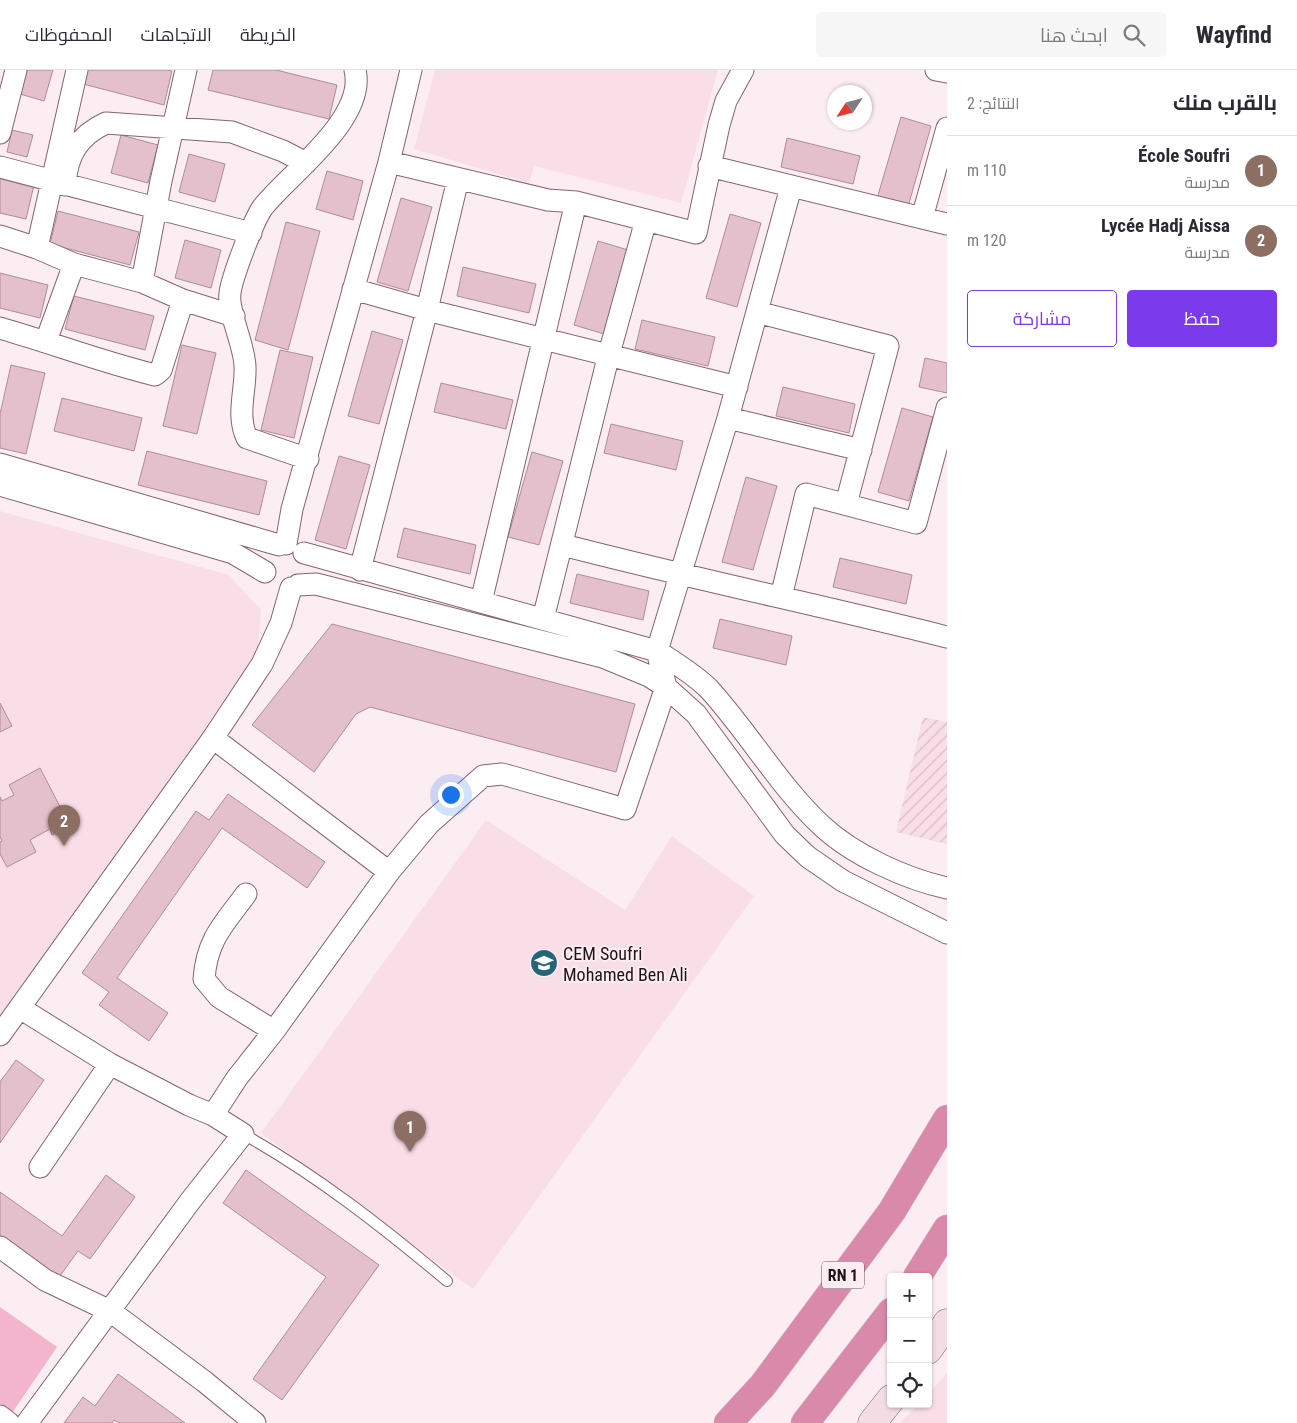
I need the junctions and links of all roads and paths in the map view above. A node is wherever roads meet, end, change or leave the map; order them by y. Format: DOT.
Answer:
graph roads {
  1 [pos="16,70"];
  2 [pos="76,70"];
  3 [pos="186,70"];
  4 [pos="355,70"];
  5 [pos="411,70"];
  6 [pos="743,70"];
  7 [pos="936,70"];
  8 [pos="947,72"];
  9 [pos="947,128"];
  10 [pos="173,129"];
  11 [pos="0,133"];
  12 [pos="389,162"];
  13 [pos="306,163"];
  14 [pos="709,166"];
  15 [pos="0,167"];
  16 [pos="458,179"];
  17 [pos="58,183"];
  18 [pos="791,187"];
  19 [pos="576,202"];
  20 [pos="156,207"];
  21 [pos="922,218"];
  22 [pos="646,220"];
  23 [pos="947,224"];
  24 [pos="251,233"];
  25 [pos="0,236"];
  26 [pos="37,248"];
  27 [pos="74,264"];
  28 [pos="142,282"];
  29 [pos="353,289"];
  30 [pos="183,300"];
  31 [pos="427,310"];
  32 [pos="757,312"];
  33 [pos="234,316"];
  34 [pos="0,328"];
  35 [pos="544,338"];
  36 [pos="46,341"];
  37 [pos="609,354"];
  38 [pos="737,387"];
  39 [pos="947,408"];
  40 [pos="728,418"];
  41 [pos="861,450"];
  42 [pos="308,459"];
  43 [pos="0,464"];
  44 [pos="938,478"];
  45 [pos="0,485"];
  46 [pos="846,504"];
  47 [pos="282,544"];
  48 [pos="563,545"];
  49 [pos="304,553"];
  50 [pos="360,570"];
  51 [pos="265,572"];
  52 [pos="682,576"];
  53 [pos="294,586"];
  54 [pos="781,597"];
  55 [pos="481,602"];
  56 [pos="543,620"];
  57 [pos="947,637"];
  58 [pos="657,651"];
  59 [pos="666,687"];
  60 [pos="213,738"];
  61 [pos="389,872"];
  62 [pos="947,888"];
  63 [pos="246,894"];
  64 [pos="947,933"];
  65 [pos="20,1008"];
  66 [pos="274,1031"];
  67 [pos="0,1035"];
  68 [pos="110,1064"];
  69 [pos="213,1114"];
  70 [pos="947,1119"];
  71 [pos="243,1134"];
  72 [pos="40,1167"];
  73 [pos="947,1229"];
  74 [pos="0,1247"];
  75 [pos="920,1273"];
  76 [pos="447,1281"];
  77 [pos="110,1310"];
  78 [pos="887,1317"];
  79 [pos="947,1323"];
  80 [pos="932,1344"];
  81 [pos="887,1404"];
  82 [pos="0,1416"];
  83 [pos="10,1423"];
  84 [pos="27,1423"];
  85 [pos="256,1423"];
  86 [pos="728,1423"];
  87 [pos="805,1423"];
  88 [pos="872,1423"];
  1 -- 11 [label="street"];
  2 -- 17 [label="street"];
  3 -- 10 [label="street"];
  4 -- 13 [label="street"];
  5 -- 12 [label="street"];
  6 -- 14 [label="street"];
  7 -- 8 [label="street"];
  9 -- 21 [label="street"];
  10 -- 13 [label="street"];
  10 -- 17 [label="street"];
  10 -- 20 [label="street"];
  12 -- 16 [label="street"];
  12 -- 29 [label="street"];
  13 -- 24 [label="street"];
  14 -- 18 [label="street"];
  14 -- 22 [label="street"];
  15 -- 17 [label="street"];
  16 -- 19 [label="street"];
  16 -- 31 [label="street"];
  17 -- 20 [label="street"];
  17 -- 26 [label="street"];
  18 -- 21 [label="street"];
  18 -- 32 [label="street"];
  19 -- 22 [label="street"];
  19 -- 35 [label="street"];
  20 -- 24 [label="street"];
  20 -- 28 [label="street"];
  21 -- 23 [label="street"];
  22 -- 37 [label="street"];
  24 -- 33 [label="street"];
  25 -- 26 [label="street"];
  26 -- 27 [label="street"];
  27 -- 28 [label="street"];
  27 -- 36 [label="street"];
  28 -- 30 [label="street"];
  29 -- 31 [label="street"];
  29 -- 42 [label="street"];
  30 -- 33 [label="street"];
  30 -- 36 [label="street"];
  31 -- 35 [label="street"];
  31 -- 50 [label="street"];
  32 -- 38 [label="street"];
  32 -- 41 [label="street"];
  33 -- 42 [label="street"];
  34 -- 36 [label="street"];
  35 -- 37 [label="street"];
  35 -- 55 [label="street"];
  37 -- 38 [label="street"];
  37 -- 48 [label="street"];
  38 -- 40 [label="street"];
  39 -- 44 [label="street"];
  40 -- 41 [label="street"];
  40 -- 52 [label="street"];
  41 -- 46 [label="street"];
  42 -- 47 [label="street"];
  43 -- 47 [label="street"];
  44 -- 46 [label="street"];
  45 -- 51 [label="street"];
  46 -- 54 [label="street"];
  47 -- 49 [label="street"];
  47 -- 51 [label="street"];
  48 -- 52 [label="street"];
  48 -- 56 [label="street"];
  49 -- 50 [label="street"];
  49 -- 53 [label="street"];
  50 -- 55 [label="street"];
  51 -- 53 [label="street"];
  52 -- 54 [label="street"];
  52 -- 58 [label="street"];
  53 -- 59 [label="street"];
  53 -- 60 [label="street"];
  54 -- 57 [label="street"];
  55 -- 56 [label="street"];
  56 -- 58 [label="street"];
  58 -- 59 [label="street"];
  58 -- 62 [label="street"];
  59 -- 61 [label="street"];
  59 -- 64 [label="street"];
  60 -- 61 [label="street"];
  60 -- 65 [label="street"];
  61 -- 66 [label="street"];
  63 -- 66 [label="street"];
  65 -- 67 [label="street"];
  65 -- 68 [label="street"];
  66 -- 69 [label="street"];
  68 -- 69 [label="street"];
  68 -- 72 [label="street"];
  69 -- 71 [label="street"];
  70 -- 86 [label="highway, RN 1"];
  71 -- 76 [label="lane"];
  71 -- 77 [label="street"];
  73 -- 75 [label="highway"];
  74 -- 77 [label="street"];
  77 -- 84 [label="street"];
  77 -- 85 [label="street"];
  78 -- 87 [label="highway"];
  79 -- 80 [label="street"];
  81 -- 88 [label="street"];
  82 -- 83 [label="street"];
}
